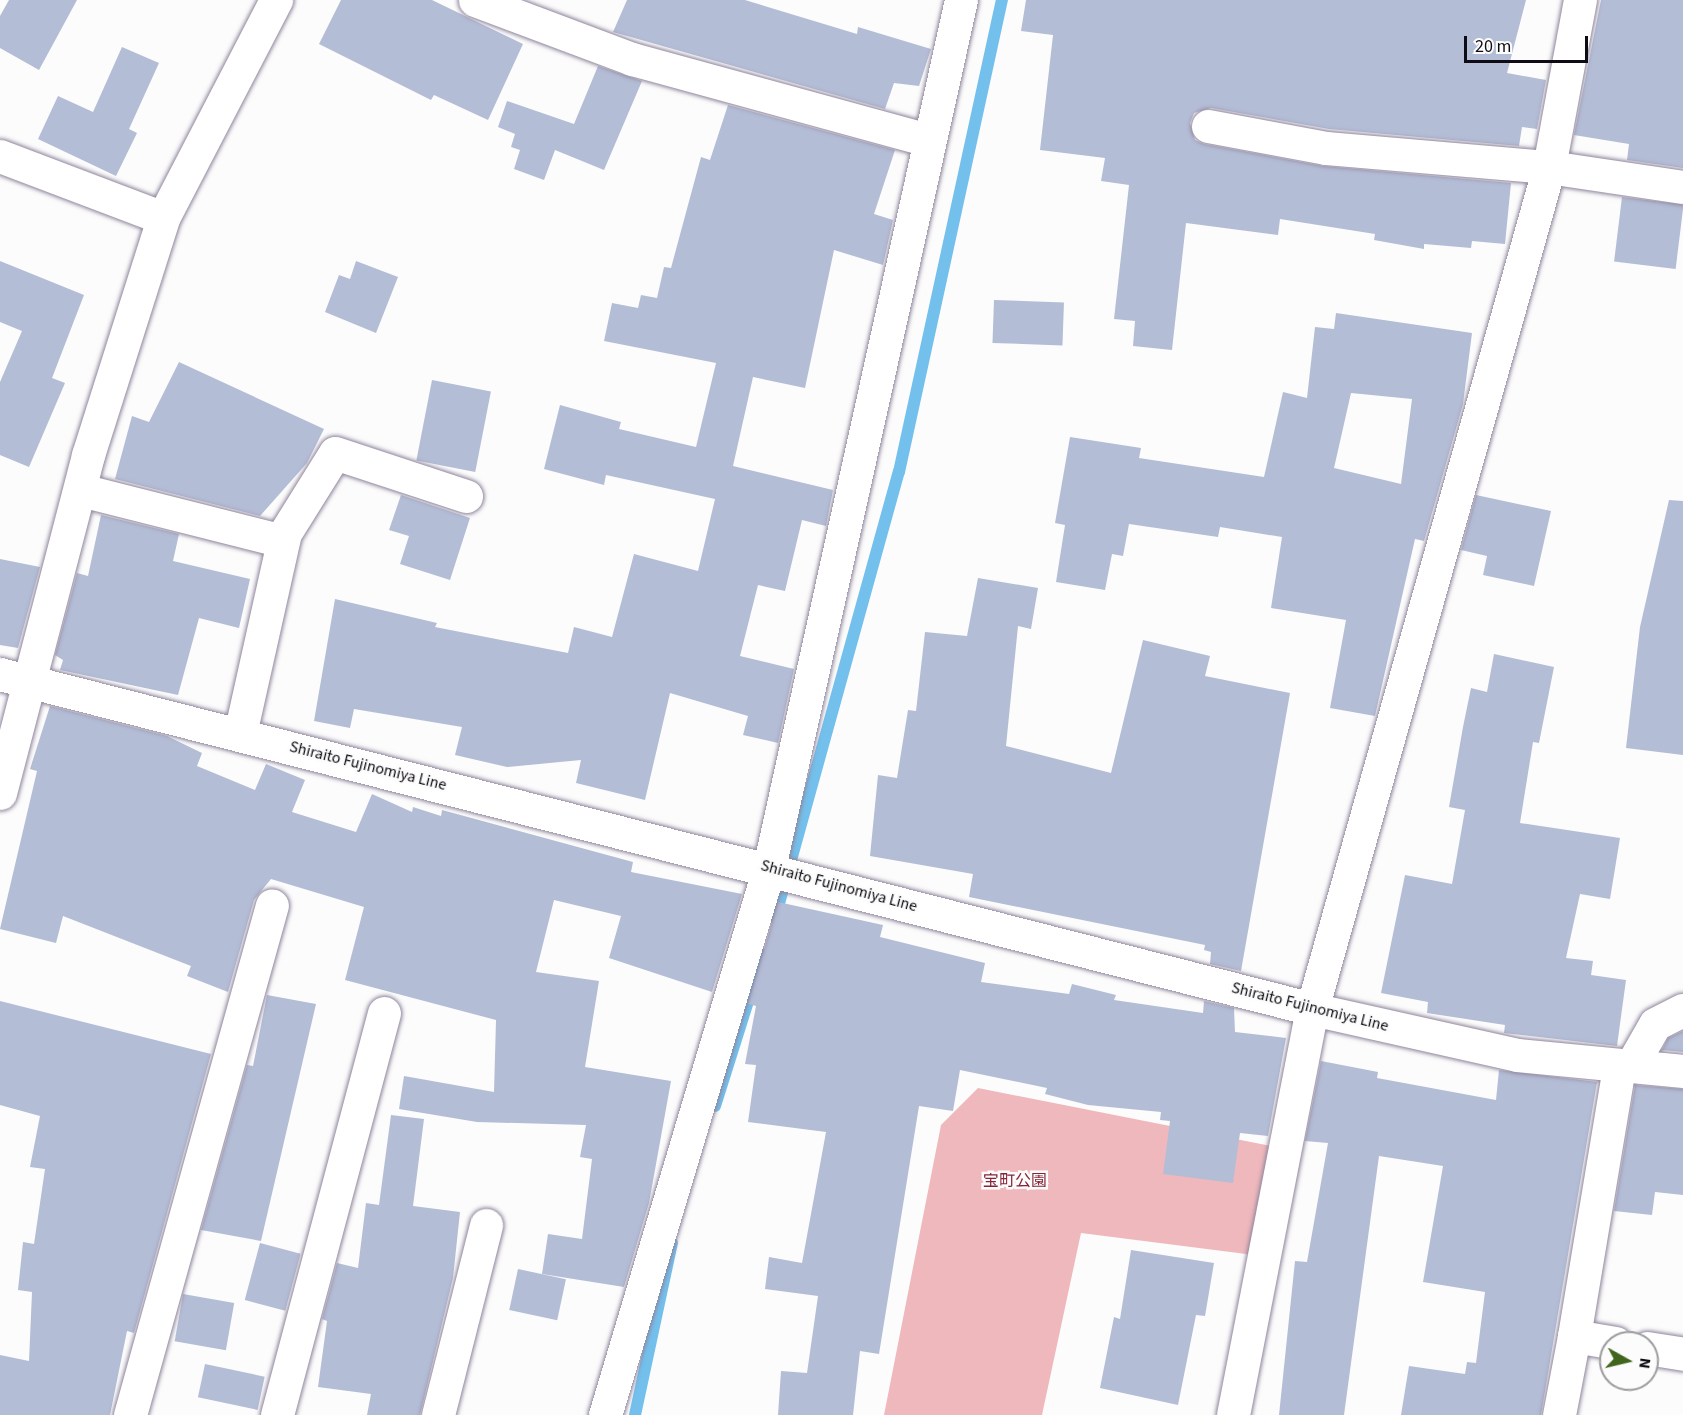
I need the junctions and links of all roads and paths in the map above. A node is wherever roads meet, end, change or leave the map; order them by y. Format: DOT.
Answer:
graph roads {
  1 [pos="276,0"];
  2 [pos="475,0"];
  3 [pos="961,0"];
  4 [pos="1580,0"];
  5 [pos="1208,126"];
  6 [pos="928,140"];
  7 [pos="0,156"];
  8 [pos="1549,167"];
  9 [pos="1683,187"];
  10 [pos="163,218"];
  11 [pos="81,490"];
  12 [pos="466,496"];
  13 [pos="283,541"];
  14 [pos="13,677"];
  15 [pos="240,734"];
  16 [pos="0,793"];
  17 [pos="769,868"];
  18 [pos="272,904"];
  19 [pos="1312,1009"];
  20 [pos="1683,1010"];
  21 [pos="384,1013"];
  22 [pos="1625,1066"];
  23 [pos="1683,1071"];
  24 [pos="486,1224"];
  25 [pos="1574,1336"];
  26 [pos="1599,1340"];
  27 [pos="1659,1350"];
  28 [pos="1683,1354"];
  29 [pos="130,1415"];
  30 [pos="277,1415"];
  31 [pos="438,1415"];
  32 [pos="605,1415"];
  33 [pos="1233,1415"];
  34 [pos="1559,1415"];
  1 -- 10 [label="street"];
  2 -- 6 [label="street"];
  3 -- 6 [label="street"];
  4 -- 8 [label="street"];
  5 -- 8 [label="street"];
  6 -- 17 [label="street"];
  7 -- 10 [label="street"];
  8 -- 9 [label="street"];
  8 -- 19 [label="street"];
  10 -- 11 [label="street"];
  11 -- 13 [label="street"];
  11 -- 14 [label="street"];
  12 -- 13 [label="street"];
  13 -- 15 [label="street"];
  14 -- 15 [label="street, Shiraito Fujinomiya Line"];
  14 -- 16 [label="street"];
  15 -- 17 [label="street, Shiraito Fujinomiya Line"];
  17 -- 19 [label="street, Shiraito Fujinomiya Line"];
  17 -- 32 [label="street"];
  18 -- 29 [label="street"];
  19 -- 22 [label="street, Shiraito Fujinomiya Line"];
  19 -- 33 [label="street"];
  20 -- 22 [label="street"];
  21 -- 30 [label="street"];
  22 -- 23 [label="street, Shiraito Fujinomiya Line"];
  22 -- 25 [label="street"];
  24 -- 31 [label="street"];
  25 -- 26 [label="street"];
  25 -- 34 [label="street"];
  27 -- 28 [label="street"];
}
